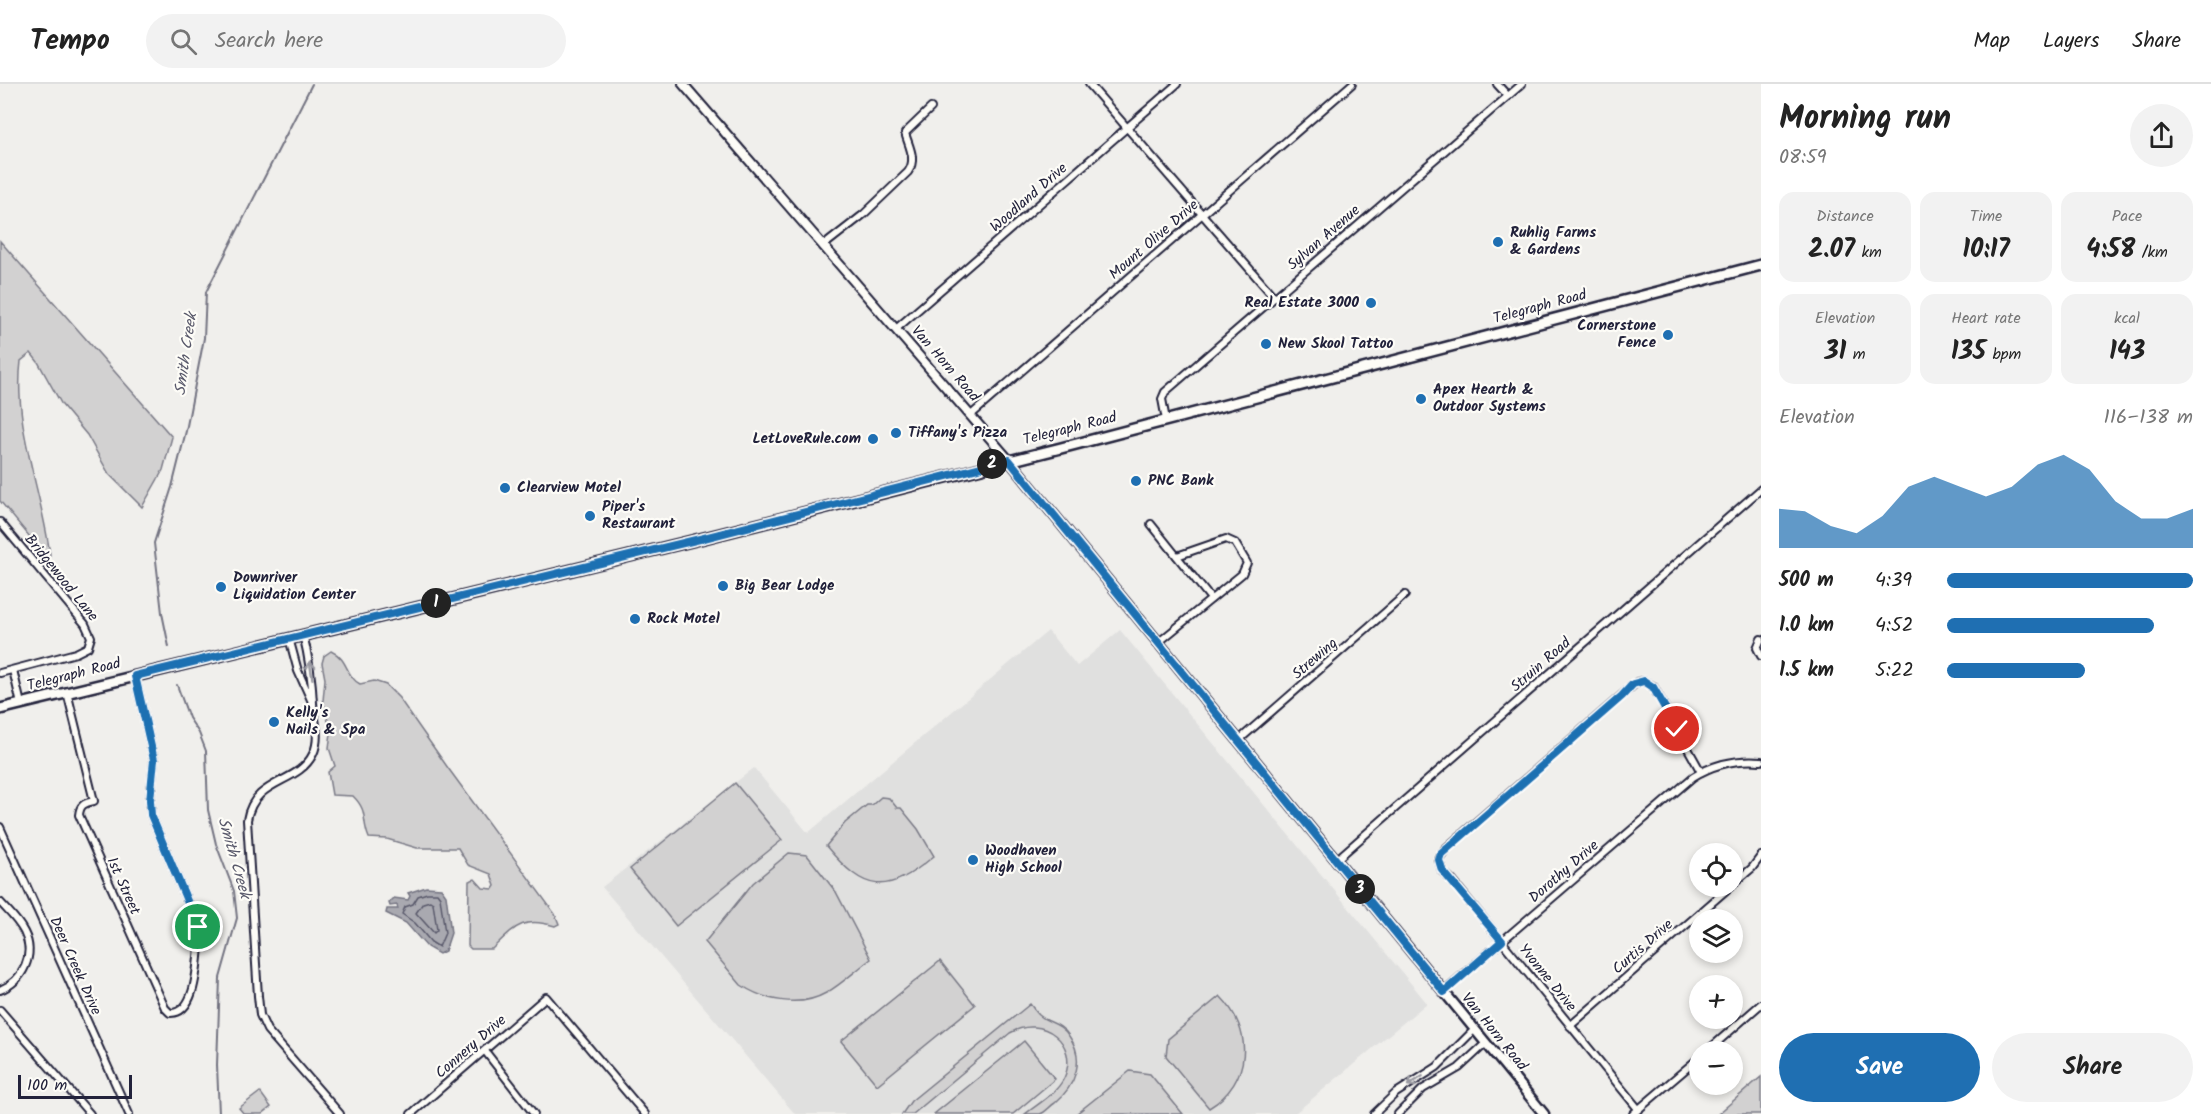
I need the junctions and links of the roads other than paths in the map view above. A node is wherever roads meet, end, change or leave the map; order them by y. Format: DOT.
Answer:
graph roads {
  1 [pos="683,84"];
  2 [pos="1089,84"];
  3 [pos="1177,84"];
  4 [pos="1352,84"];
  5 [pos="1497,84"];
  6 [pos="1521,84"];
  7 [pos="1508,96"];
  8 [pos="931,108"];
  9 [pos="1127,128"];
  10 [pos="1202,215"];
  11 [pos="824,246"];
  12 [pos="1761,265"];
  13 [pos="1274,297"];
  14 [pos="896,329"];
  15 [pos="972,415"];
  16 [pos="1166,420"];
  17 [pos="1009,460"];
  18 [pos="1761,489"];
  19 [pos="0,522"];
  20 [pos="1151,524"];
  21 [pos="1177,556"];
  22 [pos="1405,595"];
  23 [pos="1211,599"];
  24 [pos="303,634"];
  25 [pos="289,638"];
  26 [pos="1761,639"];
  27 [pos="1159,642"];
  28 [pos="1761,656"];
  29 [pos="13,670"];
  30 [pos="0,673"];
  31 [pos="135,676"];
  32 [pos="67,692"];
  33 [pos="21,704"];
  34 [pos="313,705"];
  35 [pos="0,709"];
  36 [pos="1239,740"];
  37 [pos="1761,761"];
  38 [pos="1701,772"];
  39 [pos="0,827"];
  40 [pos="1761,856"];
  41 [pos="1336,860"];
  42 [pos="1743,876"];
  43 [pos="1719,897"];
  44 [pos="0,902"];
  45 [pos="1502,941"];
  46 [pos="0,990"];
  47 [pos="1444,992"];
  48 [pos="1761,1004"];
  49 [pos="0,1010"];
  50 [pos="1570,1026"];
  51 [pos="1475,1029"];
  52 [pos="1719,1041"];
  53 [pos="1486,1043"];
  54 [pos="485,1051"];
  55 [pos="1689,1066"];
  56 [pos="1437,1067"];
  57 [pos="1446,1077"];
  58 [pos="1396,1093"];
  59 [pos="1407,1105"];
  60 [pos="1636,1112"];
  61 [pos="90,1114"];
  62 [pos="129,1114"];
  63 [pos="340,1114"];
  64 [pos="411,1114"];
  65 [pos="534,1114"];
  66 [pos="645,1114"];
  67 [pos="1374,1114"];
  68 [pos="1398,1114"];
  69 [pos="1544,1114"];
  1 -- 11 [label="street, Van Horn Road"];
  2 -- 9 [label="street"];
  3 -- 9 [label="street, Woodland Drive"];
  4 -- 10 [label="street, Mount Olive Drive"];
  5 -- 7 [label="street"];
  6 -- 7 [label="street, Sylvan Avenue"];
  7 -- 13 [label="street, Sylvan Avenue"];
  8 -- 11 [label="street"];
  9 -- 10 [label="street"];
  9 -- 14 [label="street, Woodland Drive"];
  10 -- 13 [label="street"];
  10 -- 15 [label="street, Mount Olive Drive"];
  11 -- 14 [label="street, Van Horn Road"];
  12 -- 16 [label="main road, Telegraph Road"];
  13 -- 16 [label="street, Sylvan Avenue"];
  14 -- 15 [label="street, Van Horn Road"];
  15 -- 17 [label="street, Van Horn Road"];
  16 -- 17 [label="main road, Telegraph Road"];
  17 -- 24 [label="main road, Telegraph Road"];
  17 -- 27 [label="main road, Van Horn Road"];
  18 -- 41 [label="street, Struin Road"];
  19 -- 29 [label="street, Bridgewood Lane"];
  20 -- 21 [label="street"];
  21 -- 23 [label="street"];
  21 -- 23 [label="street"];
  22 -- 36 [label="street, Strewing"];
  23 -- 27 [label="street"];
  24 -- 25 [label="main road, Telegraph Road"];
  34 -- 24 [label="street, one-way"];
  25 -- 31 [label="main road, Telegraph Road"];
  25 -- 34 [label="street"];
  26 -- 28 [label="street"];
  27 -- 36 [label="main road, Van Horn Road"];
  29 -- 30 [label="street, Bridgewood Lane"];
  29 -- 33 [label="street"];
  31 -- 32 [label="main road, Telegraph Road"];
  31 -- 32 [label="street, 1st Street"];
  32 -- 33 [label="main road, Telegraph Road"];
  33 -- 35 [label="main road, Telegraph Road"];
  34 -- 63 [label="street"];
  36 -- 41 [label="main road, Van Horn Road"];
  37 -- 38 [label="street"];
  38 -- 45 [label="street, Dorothy Drive"];
  38 -- 45 [label="street, Yvonne Drive"];
  39 -- 62 [label="street, Deer Creek Drive"];
  40 -- 42 [label="street, Curtis Drive"];
  41 -- 47 [label="main road, Van Horn Road"];
  43 -- 50 [label="street, Curtis Drive"];
  44 -- 46 [label="street"];
  45 -- 47 [label="street, Dorothy Drive"];
  45 -- 50 [label="street, Yvonne Drive"];
  47 -- 51 [label="main road, Van Horn Road"];
  48 -- 52 [label="street"];
  49 -- 61 [label="street"];
  50 -- 60 [label="street, Yvonne Drive"];
  51 -- 53 [label="main road, Van Horn Road"];
  51 -- 56 [label="street"];
  53 -- 57 [label="street"];
  53 -- 69 [label="main road, Van Horn Road"];
  54 -- 64 [label="street, Connery Drive"];
  54 -- 65 [label="street"];
  54 -- 66 [label="street, Connery Drive"];
  55 -- 60 [label="street"];
  56 -- 57 [label="street"];
  56 -- 58 [label="street, one-way"];
  57 -- 59 [label="street"];
  58 -- 59 [label="street"];
  58 -- 67 [label="street"];
  59 -- 68 [label="street"];
}
